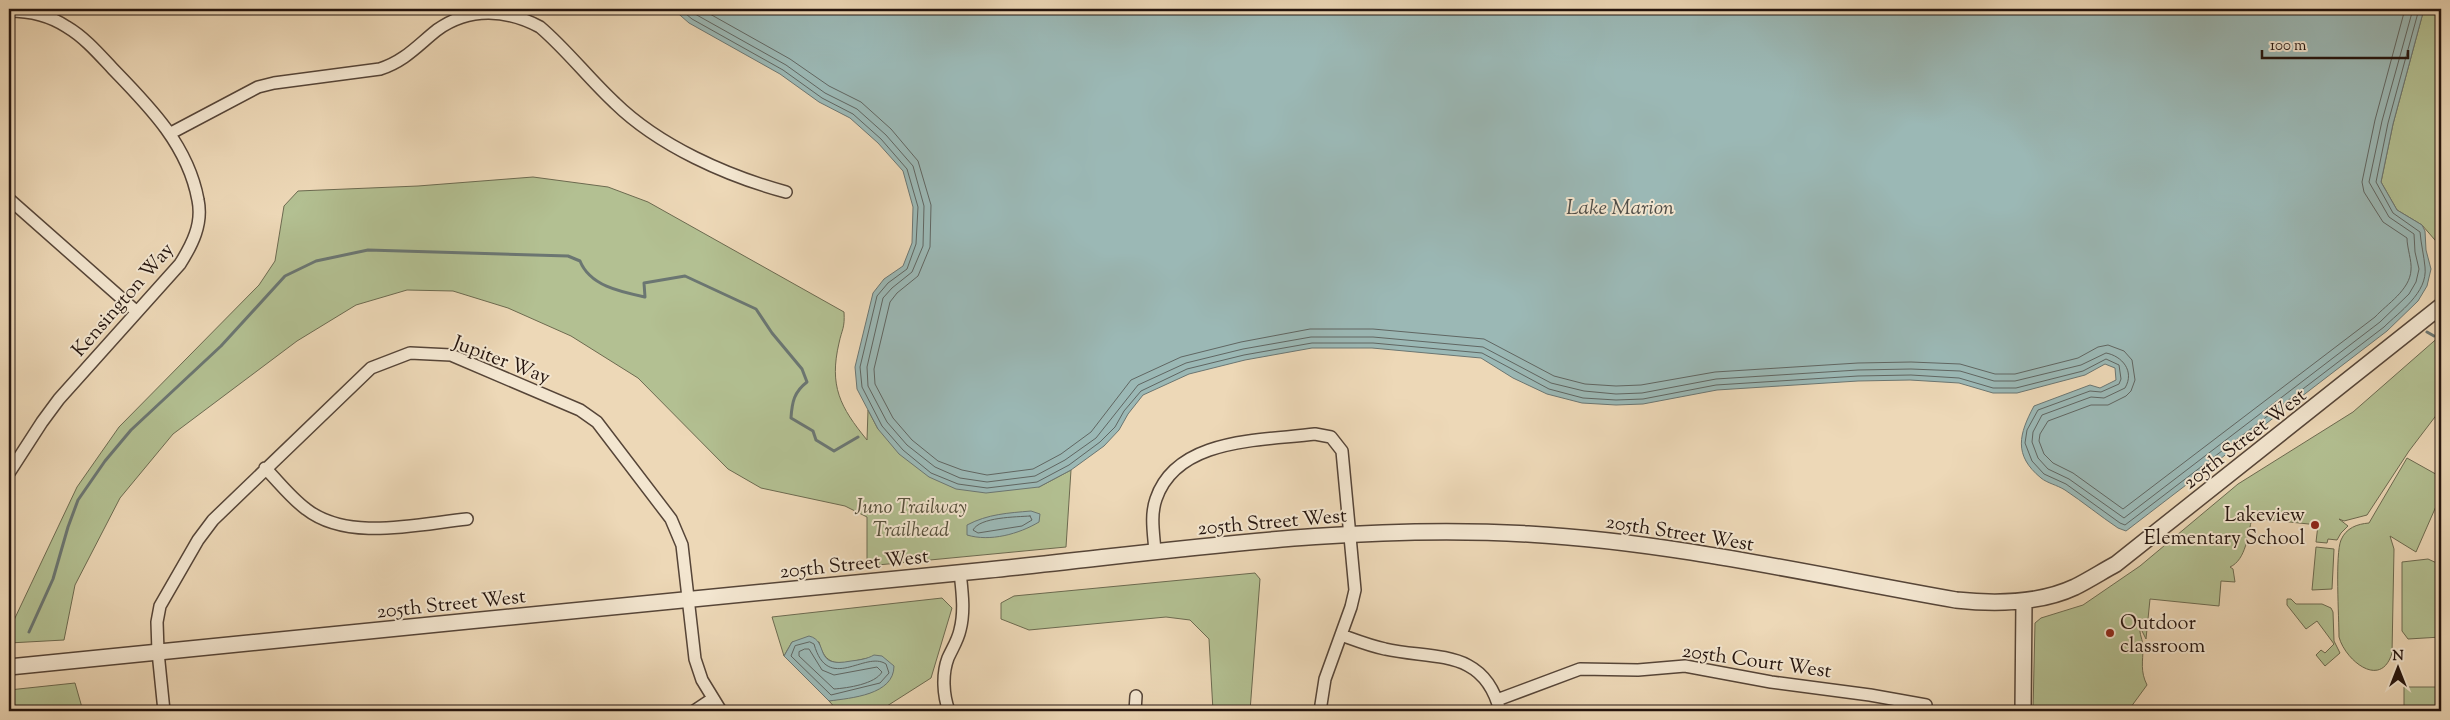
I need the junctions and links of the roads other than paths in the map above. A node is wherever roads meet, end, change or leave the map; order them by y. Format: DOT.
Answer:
graph roads {
  1 [pos="9,12"];
  2 [pos="171,133"];
  3 [pos="786,192"];
  4 [pos="9,199"];
  5 [pos="2441,306"];
  6 [pos="136,312"];
  7 [pos="265,468"];
  8 [pos="9,473"];
  9 [pos="467,519"];
  10 [pos="1351,533"];
  11 [pos="1155,552"];
  12 [pos="960,572"];
  13 [pos="688,599"];
  14 [pos="2024,601"];
  15 [pos="1341,635"];
  16 [pos="158,652"];
  17 [pos="9,667"];
  18 [pos="1136,696"];
  19 [pos="712,699"];
  20 [pos="1926,705"];
  21 [pos="1498,706"];
  22 [pos="164,711"];
  23 [pos="694,711"];
  24 [pos="721,711"];
  25 [pos="949,711"];
  26 [pos="1135,711"];
  27 [pos="1320,711"];
  28 [pos="2023,711"];
  1 -- 2 [label="street, Kensington Way"];
  2 -- 3 [label="street"];
  2 -- 6 [label="street, Kensington Way"];
  4 -- 6 [label="street"];
  5 -- 14 [label="street, 205th Street West"];
  6 -- 8 [label="street, Kensington Way"];
  7 -- 9 [label="street"];
  7 -- 13 [label="street, Jupiter Way"];
  7 -- 16 [label="street, Jupiter Way"];
  10 -- 11 [label="street, 205th Street West"];
  10 -- 11 [label="street"];
  10 -- 14 [label="street, 205th Street West"];
  10 -- 15 [label="street"];
  11 -- 12 [label="street, 205th Street West"];
  12 -- 13 [label="street, 205th Street West"];
  12 -- 25 [label="street"];
  13 -- 16 [label="street, 205th Street West"];
  13 -- 19 [label="street, Jupiter Way"];
  14 -- 28 [label="street"];
  15 -- 21 [label="street"];
  15 -- 27 [label="street"];
  16 -- 17 [label="street, 205th Street West"];
  16 -- 22 [label="street, Jupiter Way"];
  18 -- 26 [label="street"];
  19 -- 23 [label="street"];
  19 -- 24 [label="street, Jupiter Way"];
  20 -- 21 [label="street, 205th Court West"];
}
